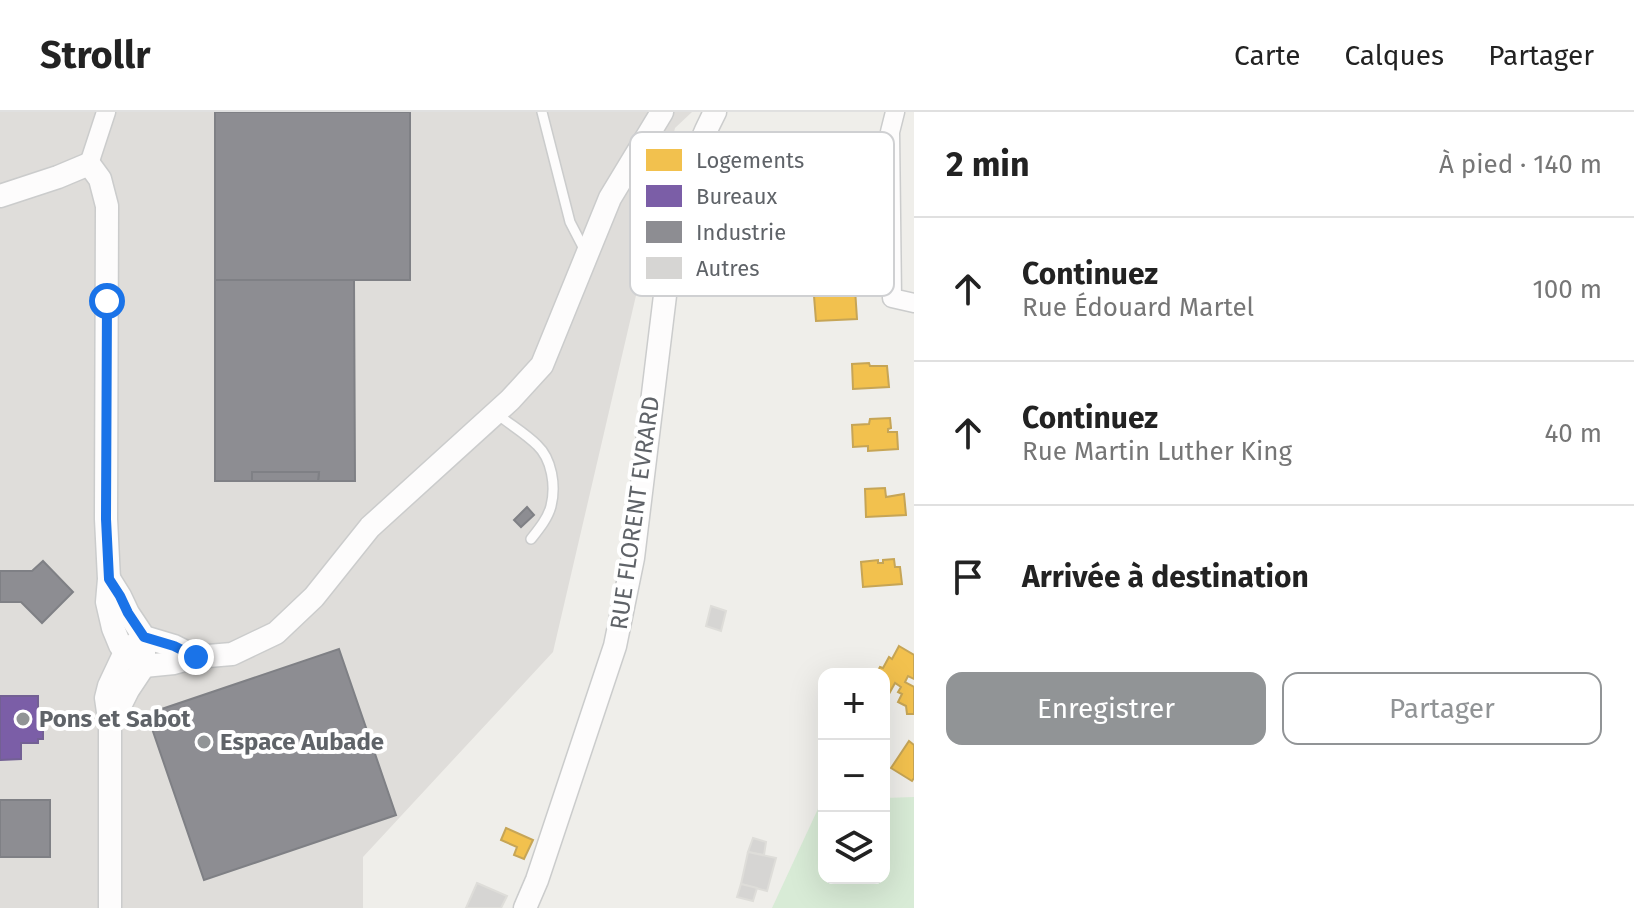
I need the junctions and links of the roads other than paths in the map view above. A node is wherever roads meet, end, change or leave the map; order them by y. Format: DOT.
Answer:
graph roads {
  1 [pos="106,112"];
  2 [pos="542,112"];
  3 [pos="662,112"];
  4 [pos="715,112"];
  5 [pos="895,112"];
  6 [pos="650,132"];
  7 [pos="705,132"];
  8 [pos="890,132"];
  9 [pos="89,164"];
  10 [pos="630,165"];
  11 [pos="0,196"];
  12 [pos="588,256"];
  13 [pos="665,296"];
  14 [pos="892,296"];
  15 [pos="914,303"];
  16 [pos="496,413"];
  17 [pos="531,539"];
  18 [pos="109,579"];
  19 [pos="144,637"];
  20 [pos="125,652"];
  21 [pos="196,657"];
  22 [pos="144,666"];
  23 [pos="110,726"];
  24 [pos="110,908"];
  25 [pos="525,908"];
  1 -- 9 [label="street"];
  2 -- 12 [label="lane"];
  3 -- 6 [label="street"];
  4 -- 7 [label="street, RUE FLORENT EVRARD"];
  5 -- 8 [label="street"];
  9 -- 11 [label="street"];
  9 -- 18 [label="street"];
  10 -- 12 [label="street"];
  12 -- 16 [label="street"];
  13 -- 25 [label="street, RUE FLORENT EVRARD"];
  14 -- 15 [label="street"];
  16 -- 17 [label="lane"];
  16 -- 21 [label="street"];
  18 -- 19 [label="street"];
  18 -- 20 [label="street"];
  19 -- 20 [label="street"];
  19 -- 21 [label="street"];
  19 -- 22 [label="street"];
  20 -- 22 [label="street"];
  20 -- 23 [label="street"];
  21 -- 22 [label="street"];
  22 -- 23 [label="street"];
  23 -- 24 [label="street"];
}
